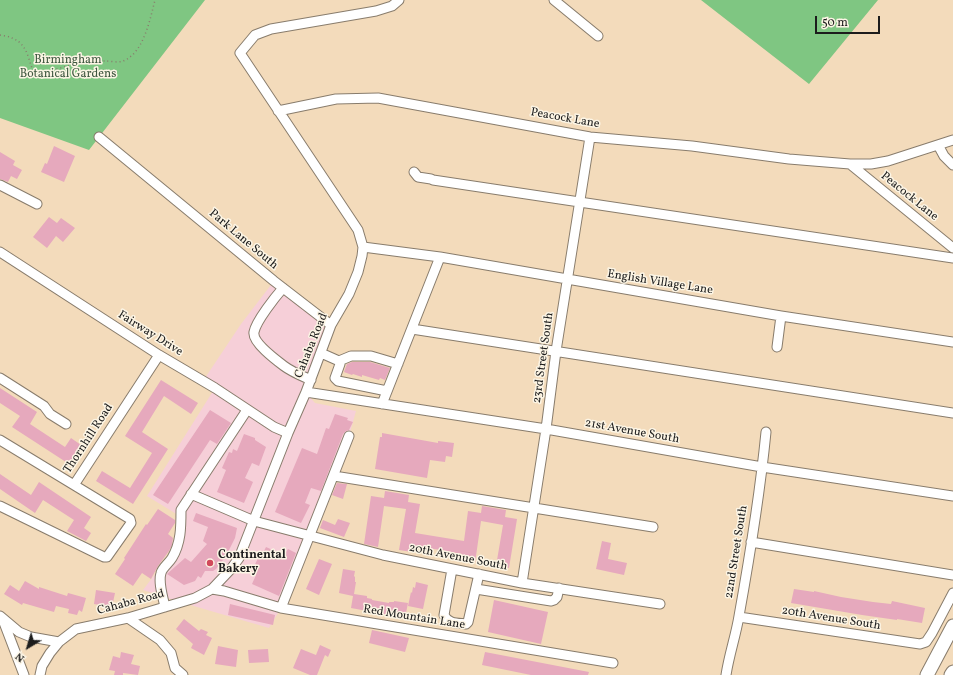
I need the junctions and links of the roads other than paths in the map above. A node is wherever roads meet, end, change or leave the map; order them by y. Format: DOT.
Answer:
graph roads {
  1 [pos="399,0"];
  2 [pos="554,0"];
  3 [pos="598,36"];
  4 [pos="278,110"];
  5 [pos="99,137"];
  6 [pos="590,137"];
  7 [pos="953,140"];
  8 [pos="938,145"];
  9 [pos="850,164"];
  10 [pos="953,165"];
  11 [pos="414,172"];
  12 [pos="0,185"];
  13 [pos="579,202"];
  14 [pos="37,204"];
  15 [pos="363,247"];
  16 [pos="953,248"];
  17 [pos="0,252"];
  18 [pos="440,257"];
  19 [pos="953,258"];
  20 [pos="567,280"];
  21 [pos="283,288"];
  22 [pos="781,316"];
  23 [pos="331,325"];
  24 [pos="412,329"];
  25 [pos="953,342"];
  26 [pos="777,347"];
  27 [pos="556,351"];
  28 [pos="321,353"];
  29 [pos="159,355"];
  30 [pos="339,361"];
  31 [pos="398,364"];
  32 [pos="0,378"];
  33 [pos="311,380"];
  34 [pos="306,392"];
  35 [pos="387,392"];
  36 [pos="382,404"];
  37 [pos="247,410"];
  38 [pos="953,413"];
  39 [pos="66,424"];
  40 [pos="546,429"];
  41 [pos="766,432"];
  42 [pos="288,433"];
  43 [pos="348,436"];
  44 [pos="0,440"];
  45 [pos="762,467"];
  46 [pos="334,476"];
  47 [pos="74,485"];
  48 [pos="191,494"];
  49 [pos="953,496"];
  50 [pos="0,506"];
  51 [pos="534,508"];
  52 [pos="254,521"];
  53 [pos="652,527"];
  54 [pos="310,536"];
  55 [pos="751,542"];
  56 [pos="452,569"];
  57 [pos="479,574"];
  58 [pos="953,575"];
  59 [pos="522,583"];
  60 [pos="212,588"];
  61 [pos="559,588"];
  62 [pos="476,589"];
  63 [pos="953,593"];
  64 [pos="660,604"];
  65 [pos="165,607"];
  66 [pos="281,608"];
  67 [pos="1,617"];
  68 [pos="739,617"];
  69 [pos="128,618"];
  70 [pos="953,626"];
  71 [pos="59,642"];
  72 [pos="613,663"];
  73 [pos="953,672"];
  74 [pos="24,675"];
  75 [pos="40,675"];
  76 [pos="183,675"];
  77 [pos="726,675"];
  78 [pos="927,675"];
  79 [pos="951,675"];
  1 -- 4 [label="street, Cahaba Road"];
  2 -- 3 [label="street"];
  4 -- 6 [label="street, Peacock Lane"];
  4 -- 15 [label="street, Cahaba Road"];
  5 -- 21 [label="street, Park Lane South"];
  6 -- 9 [label="street, Peacock Lane"];
  6 -- 13 [label="street, 23rd Street South"];
  7 -- 8 [label="street, Peacock Lane"];
  8 -- 9 [label="street, Peacock Lane"];
  8 -- 10 [label="street"];
  9 -- 16 [label="street, Peacock Lane"];
  11 -- 13 [label="street"];
  12 -- 14 [label="street"];
  13 -- 19 [label="street"];
  13 -- 20 [label="street, 23rd Street South"];
  15 -- 18 [label="street, English Village Lane"];
  15 -- 23 [label="street, Cahaba Road"];
  17 -- 29 [label="street, Fairway Drive"];
  18 -- 20 [label="street, English Village Lane"];
  18 -- 24 [label="street"];
  20 -- 22 [label="street, English Village Lane"];
  20 -- 27 [label="street, 23rd Street South"];
  21 -- 23 [label="street, Park Lane South"];
  21 -- 33 [label="street"];
  22 -- 25 [label="street, English Village Lane"];
  22 -- 26 [label="street"];
  23 -- 28 [label="street, Cahaba Road"];
  24 -- 27 [label="street"];
  24 -- 31 [label="street"];
  27 -- 38 [label="street"];
  27 -- 40 [label="street, 23rd Street South"];
  28 -- 30 [label="street"];
  28 -- 33 [label="street, Cahaba Road"];
  29 -- 37 [label="street, Fairway Drive"];
  29 -- 47 [label="street, Thornhill Road"];
  30 -- 31 [label="street"];
  30 -- 35 [label="street"];
  31 -- 35 [label="street"];
  32 -- 39 [label="street"];
  33 -- 34 [label="street, Cahaba Road"];
  34 -- 36 [label="street, 21st Avenue South"];
  34 -- 42 [label="street, Cahaba Road"];
  35 -- 36 [label="street"];
  36 -- 40 [label="street, 21st Avenue South"];
  37 -- 42 [label="street, Fairway Drive"];
  37 -- 48 [label="street"];
  40 -- 45 [label="street, 21st Avenue South"];
  40 -- 51 [label="street, 23rd Street South"];
  41 -- 45 [label="street, 22nd Street South"];
  42 -- 52 [label="street, Cahaba Road"];
  43 -- 46 [label="street"];
  44 -- 47 [label="street, Thornhill Road"];
  45 -- 49 [label="street, 21st Avenue South"];
  45 -- 55 [label="street, 22nd Street South"];
  46 -- 51 [label="street"];
  46 -- 54 [label="street"];
  47 -- 50 [label="street"];
  48 -- 52 [label="street, 20th Avenue South"];
  48 -- 65 [label="street"];
  51 -- 53 [label="street"];
  51 -- 59 [label="street, 23rd Street South"];
  52 -- 54 [label="street, 20th Avenue South"];
  52 -- 60 [label="street, Cahaba Road"];
  54 -- 56 [label="street, 20th Avenue South"];
  54 -- 66 [label="street"];
  55 -- 58 [label="street"];
  55 -- 68 [label="street, 22nd Street South"];
  56 -- 57 [label="street, 20th Avenue South"];
  56 -- 62 [label="street"];
  57 -- 59 [label="street, 20th Avenue South"];
  57 -- 62 [label="street"];
  59 -- 61 [label="street, 20th Avenue South"];
  60 -- 65 [label="street, Cahaba Road"];
  60 -- 66 [label="street, Red Mountain Lane"];
  61 -- 62 [label="street"];
  61 -- 64 [label="street, 20th Avenue South"];
  63 -- 68 [label="street, 20th Avenue South"];
  65 -- 69 [label="street, Cahaba Road"];
  66 -- 72 [label="street, Red Mountain Lane"];
  67 -- 71 [label="street"];
  67 -- 74 [label="street"];
  68 -- 77 [label="street, 22nd Street South"];
  69 -- 71 [label="street, Cahaba Road"];
  69 -- 76 [label="street"];
  70 -- 78 [label="highway"];
  71 -- 75 [label="street, Cahaba Road"];
  73 -- 79 [label="highway"];
}
